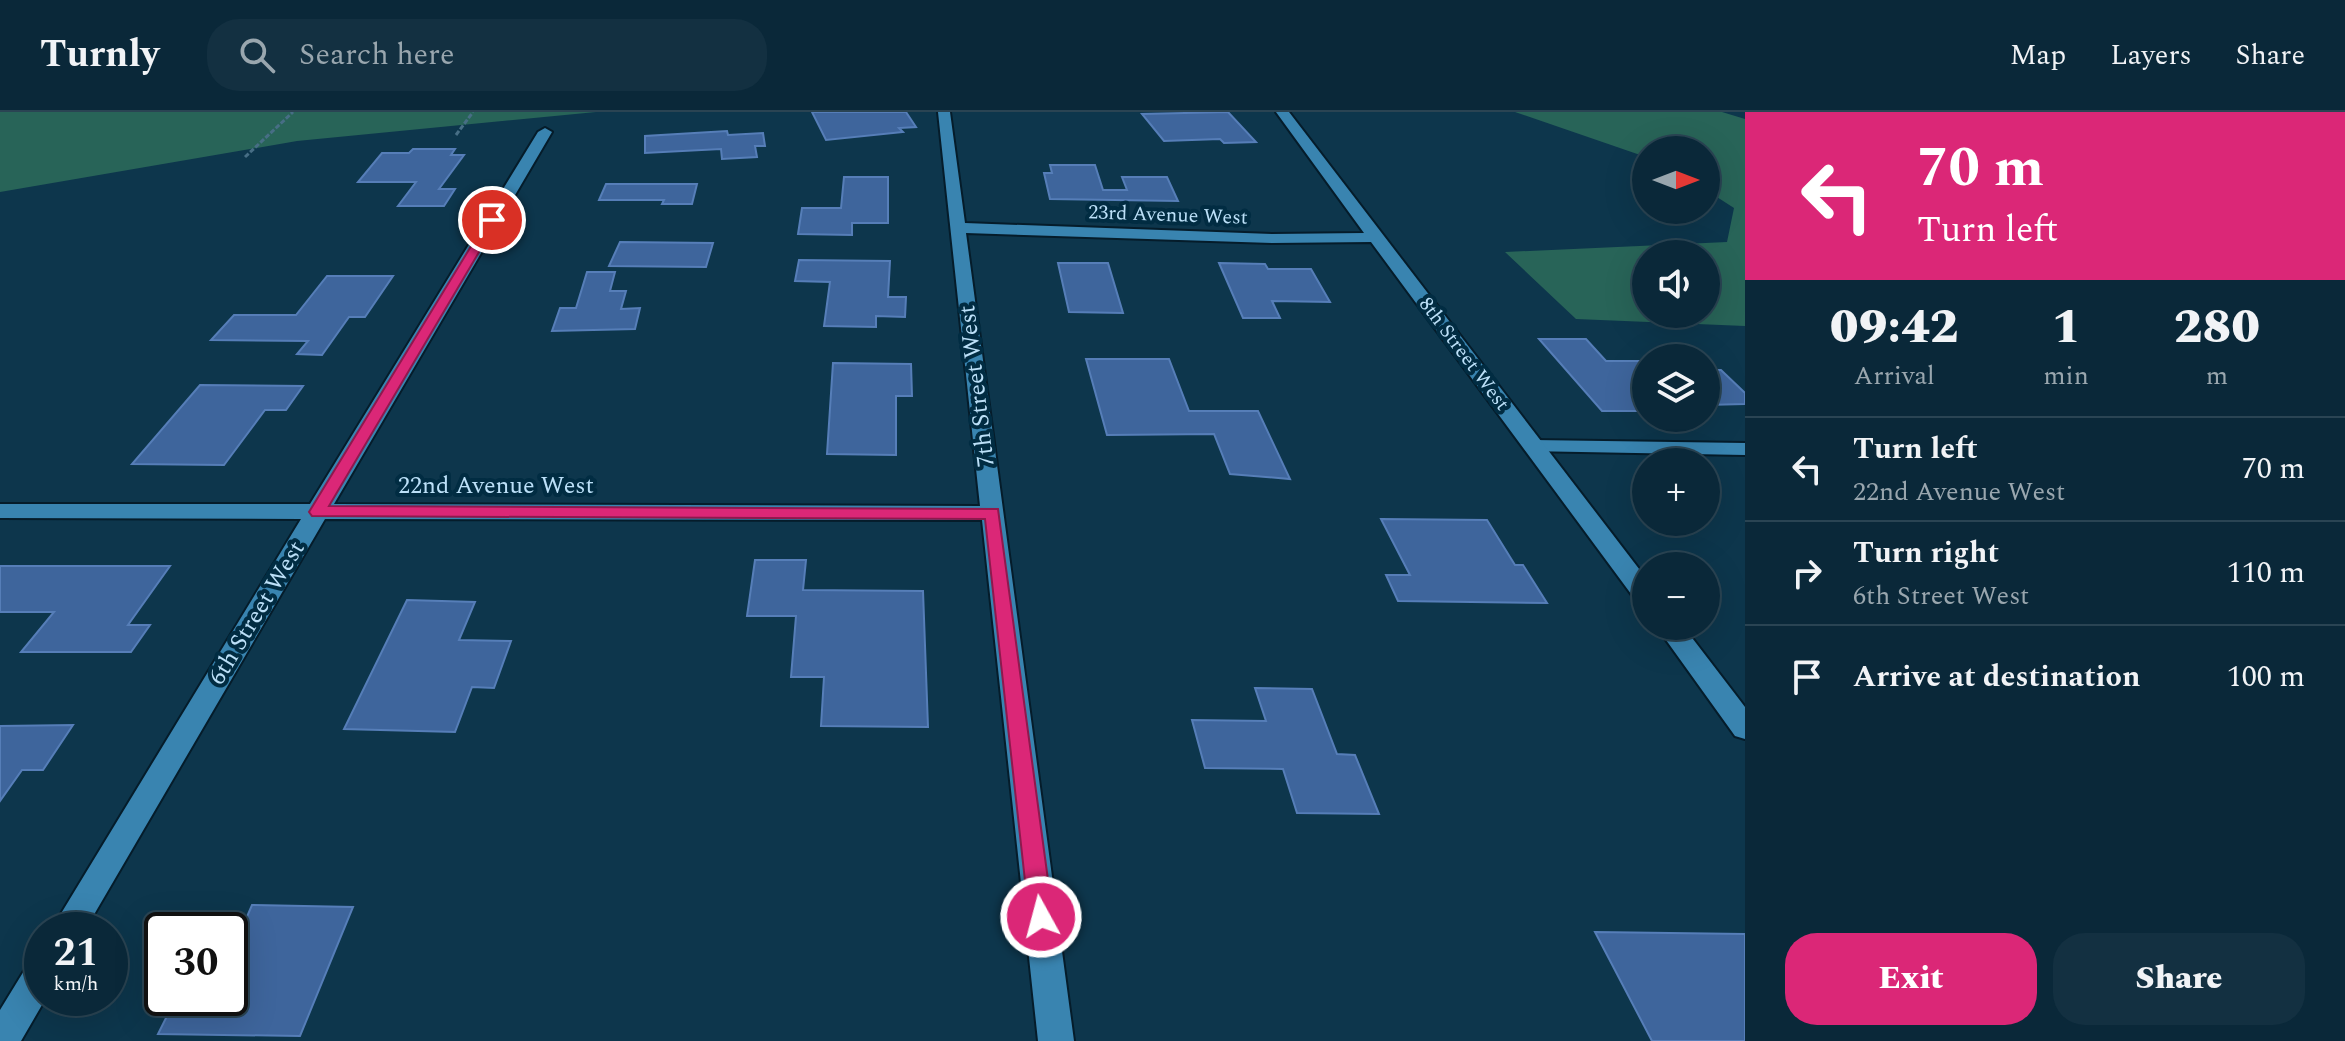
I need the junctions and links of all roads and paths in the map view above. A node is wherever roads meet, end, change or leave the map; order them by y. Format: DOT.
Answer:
graph roads {
  1 [pos="293,112"];
  2 [pos="473,112"];
  3 [pos="944,112"];
  4 [pos="1282,112"];
  5 [pos="545,132"];
  6 [pos="456,135"];
  7 [pos="245,157"];
  8 [pos="958,228"];
  9 [pos="1376,237"];
  10 [pos="1533,446"];
  11 [pos="1745,449"];
  12 [pos="0,511"];
  13 [pos="318,512"];
  14 [pos="992,513"];
  15 [pos="1632,577"];
  16 [pos="1679,640"];
  17 [pos="1745,728"];
  18 [pos="78,912"];
  19 [pos="24,1003"];
  20 [pos="1,1041"];
  21 [pos="1056,1041"];
  1 -- 7 [label="path"];
  2 -- 6 [label="path"];
  3 -- 8 [label="street, 7th Street West"];
  4 -- 9 [label="street, 8th Street West"];
  5 -- 13 [label="street, 6th Street West"];
  8 -- 9 [label="street, 23rd Avenue West"];
  8 -- 14 [label="street, 7th Street West"];
  9 -- 10 [label="street, 8th Street West"];
  10 -- 11 [label="street"];
  10 -- 15 [label="street, 8th Street West"];
  12 -- 13 [label="street, 22nd Avenue West"];
  13 -- 14 [label="street, 22nd Avenue West"];
  13 -- 18 [label="street, 6th Street West"];
  14 -- 21 [label="street, 7th Street West"];
  16 -- 17 [label="street"];
  19 -- 20 [label="street"];
}
